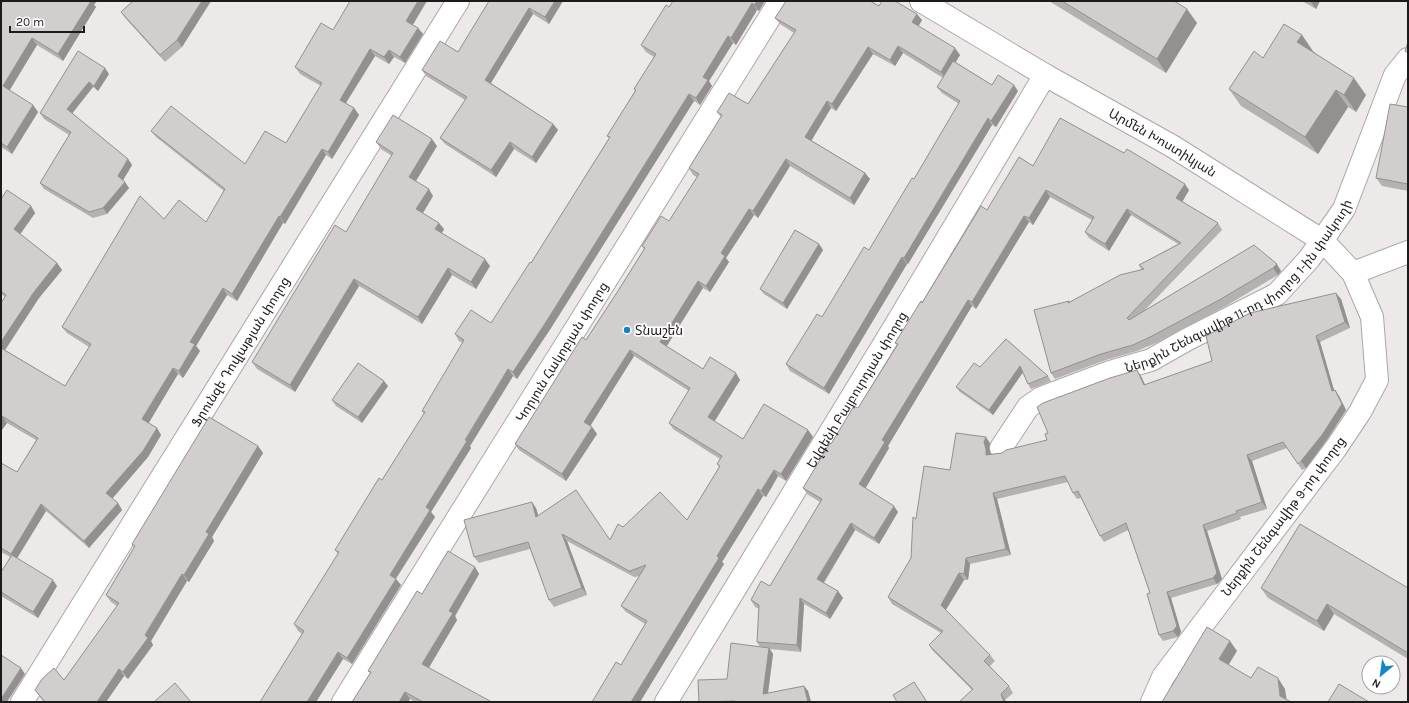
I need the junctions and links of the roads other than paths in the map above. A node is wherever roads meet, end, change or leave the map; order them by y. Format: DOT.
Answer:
graph roads {
  1 [pos="458,1"];
  2 [pos="780,1"];
  3 [pos="921,1"];
  4 [pos="1408,59"];
  5 [pos="1045,75"];
  6 [pos="1323,241"];
  7 [pos="1408,252"];
  8 [pos="1353,273"];
  9 [pos="1372,317"];
  10 [pos="1001,448"];
  11 [pos="22,702"];
  12 [pos="342,702"];
  13 [pos="666,702"];
  14 [pos="1152,702"];
  1 -- 11 [label="street, Ֆրունզե Դովլաթյան փողոց"];
  2 -- 12 [label="street, Կորյուն Հակոբյան փողոց"];
  3 -- 5 [label="street, Արմեն Խոստիկյան"];
  4 -- 6 [label="street, Ներքին Շենգավիթ 11-րդ փողոց 1-ին փակուղի"];
  5 -- 6 [label="street, Արմեն Խոստիկյան"];
  5 -- 13 [label="street, Եվգենի Բայբուրդյան փողոց"];
  6 -- 8 [label="street, Արմեն Խոստիկյան"];
  6 -- 10 [label="street, Ներքին Շենգավիթ 11-րդ փողոց 1-ին փակուղի"];
  7 -- 8 [label="street"];
  8 -- 9 [label="street, Արմեն Խոստիկյան"];
  9 -- 14 [label="street, Ներքին Շենգավիթ 9-րդ փողոց"];
}
